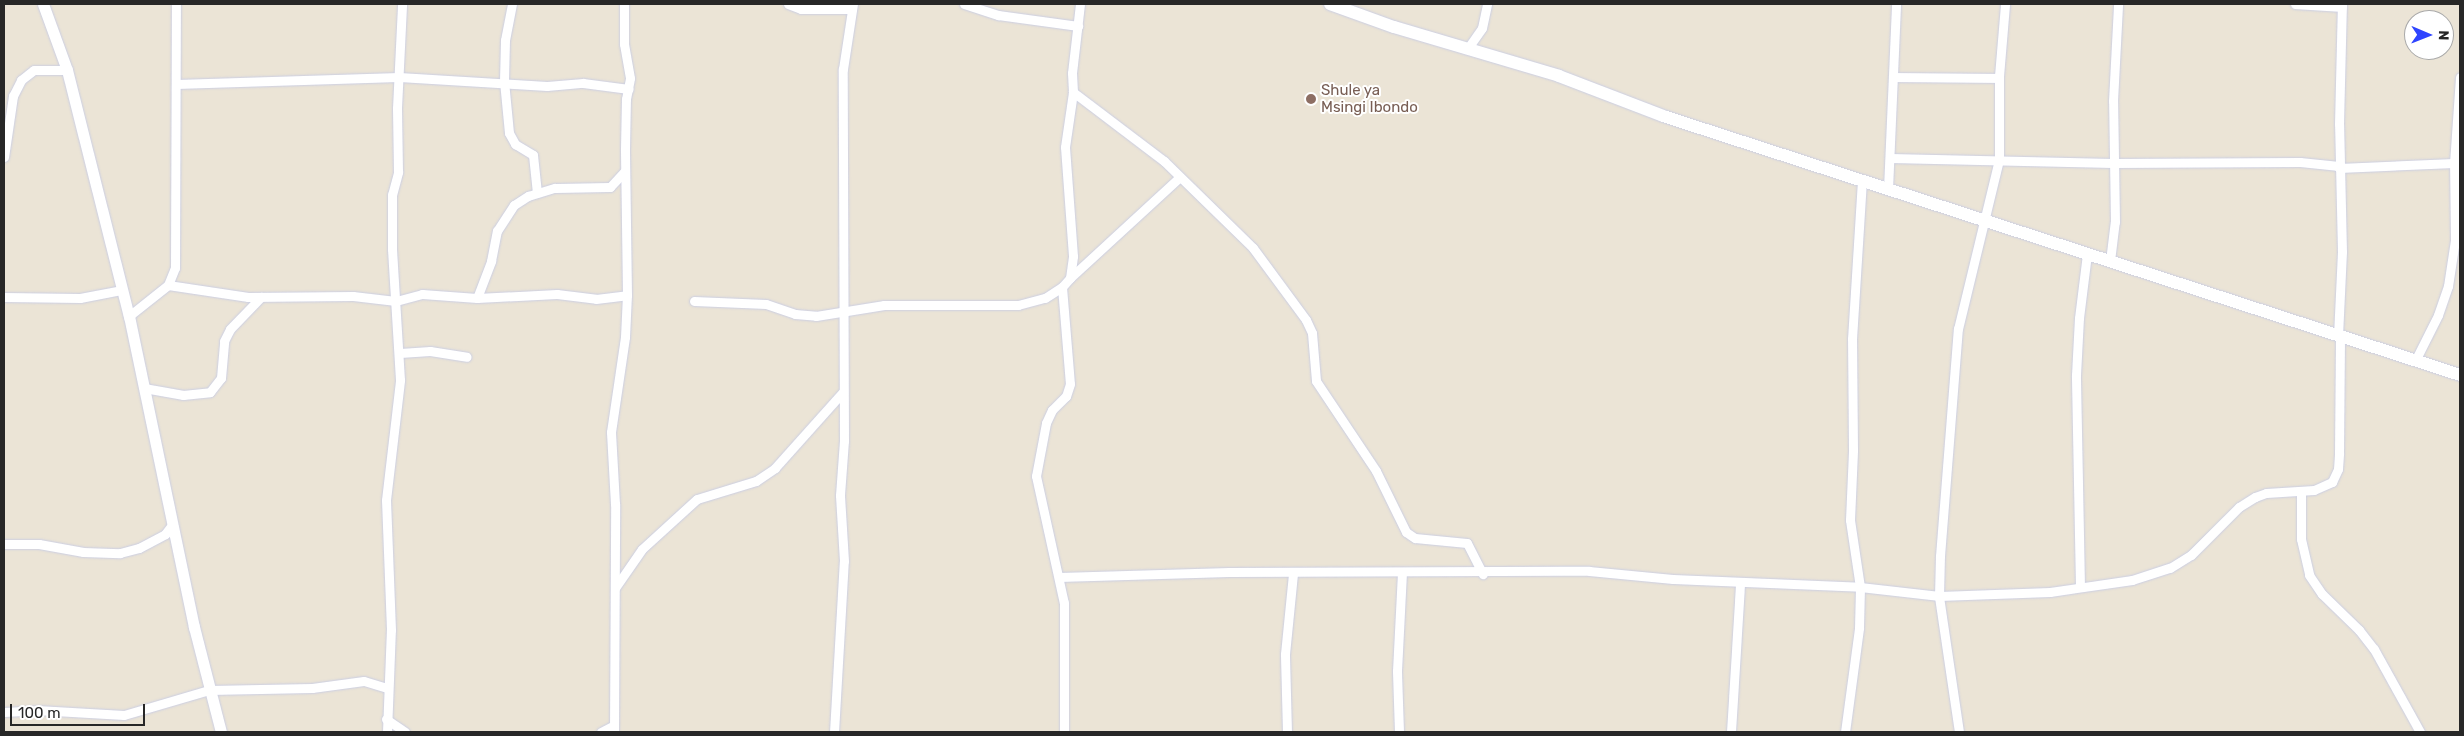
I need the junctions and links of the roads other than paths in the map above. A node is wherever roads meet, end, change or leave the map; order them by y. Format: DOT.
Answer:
graph roads {
  1 [pos="42,4"];
  2 [pos="176,4"];
  3 [pos="402,4"];
  4 [pos="512,4"];
  5 [pos="624,4"];
  6 [pos="788,4"];
  7 [pos="964,4"];
  8 [pos="1080,4"];
  9 [pos="1330,4"];
  10 [pos="1487,4"];
  11 [pos="1896,4"];
  12 [pos="2005,4"];
  13 [pos="2118,4"];
  14 [pos="2295,4"];
  15 [pos="2342,5"];
  16 [pos="852,7"];
  17 [pos="1078,26"];
  18 [pos="1468,48"];
  19 [pos="66,70"];
  20 [pos="399,77"];
  21 [pos="1894,77"];
  22 [pos="2460,77"];
  23 [pos="1999,78"];
  24 [pos="504,81"];
  25 [pos="176,84"];
  26 [pos="629,89"];
  27 [pos="1073,92"];
  28 [pos="4,157"];
  29 [pos="1890,158"];
  30 [pos="1999,160"];
  31 [pos="2113,163"];
  32 [pos="2454,163"];
  33 [pos="2339,167"];
  34 [pos="625,170"];
  35 [pos="1180,177"];
  36 [pos="1862,181"];
  37 [pos="1888,189"];
  38 [pos="538,193"];
  39 [pos="1985,221"];
  40 [pos="2087,254"];
  41 [pos="2110,261"];
  42 [pos="1070,278"];
  43 [pos="168,285"];
  44 [pos="1062,287"];
  45 [pos="122,290"];
  46 [pos="627,295"];
  47 [pos="4,297"];
  48 [pos="261,297"];
  49 [pos="477,298"];
  50 [pos="396,301"];
  51 [pos="694,301"];
  52 [pos="843,311"];
  53 [pos="129,316"];
  54 [pos="2339,336"];
  55 [pos="400,353"];
  56 [pos="467,357"];
  57 [pos="2415,361"];
  58 [pos="2460,375"];
  59 [pos="144,388"];
  60 [pos="842,393"];
  61 [pos="2301,492"];
  62 [pos="172,525"];
  63 [pos="4,544"];
  64 [pos="1402,573"];
  65 [pos="1293,574"];
  66 [pos="1483,574"];
  67 [pos="1059,577"];
  68 [pos="1740,582"];
  69 [pos="1860,587"];
  70 [pos="2080,587"];
  71 [pos="614,588"];
  72 [pos="1939,596"];
  73 [pos="387,688"];
  74 [pos="209,690"];
  75 [pos="4,712"];
  76 [pos="386,719"];
  77 [pos="614,729"];
  78 [pos="221,732"];
  79 [pos="387,732"];
  80 [pos="405,732"];
  81 [pos="601,732"];
  82 [pos="834,732"];
  83 [pos="1064,732"];
  84 [pos="1287,732"];
  85 [pos="1400,732"];
  86 [pos="1731,732"];
  87 [pos="1845,732"];
  88 [pos="1959,732"];
  89 [pos="2420,732"];
  1 -- 19 [label="street"];
  2 -- 25 [label="street"];
  3 -- 20 [label="street"];
  4 -- 24 [label="street"];
  5 -- 26 [label="street"];
  6 -- 16 [label="street"];
  7 -- 17 [label="street"];
  8 -- 17 [label="street"];
  9 -- 18 [label="main road"];
  10 -- 18 [label="street"];
  11 -- 21 [label="street"];
  12 -- 23 [label="street"];
  13 -- 31 [label="street"];
  14 -- 15 [label="street"];
  15 -- 33 [label="street"];
  16 -- 52 [label="street"];
  17 -- 27 [label="street"];
  18 -- 36 [label="main road"];
  19 -- 28 [label="street"];
  19 -- 45 [label="street"];
  20 -- 24 [label="street"];
  20 -- 25 [label="street"];
  20 -- 50 [label="street"];
  21 -- 23 [label="street"];
  21 -- 29 [label="street"];
  22 -- 32 [label="street"];
  23 -- 30 [label="street"];
  24 -- 26 [label="street"];
  24 -- 38 [label="street"];
  25 -- 43 [label="street"];
  26 -- 34 [label="street"];
  27 -- 35 [label="street"];
  27 -- 42 [label="street"];
  29 -- 30 [label="street"];
  29 -- 37 [label="street"];
  30 -- 31 [label="street"];
  30 -- 39 [label="street"];
  31 -- 33 [label="street"];
  31 -- 41 [label="street"];
  32 -- 33 [label="street"];
  32 -- 57 [label="street"];
  33 -- 54 [label="street"];
  34 -- 38 [label="street"];
  34 -- 46 [label="street"];
  35 -- 42 [label="street"];
  35 -- 66 [label="street"];
  36 -- 37 [label="main road"];
  36 -- 69 [label="street"];
  37 -- 39 [label="main road"];
  38 -- 49 [label="street"];
  39 -- 40 [label="main road"];
  39 -- 72 [label="street"];
  40 -- 41 [label="main road"];
  40 -- 70 [label="street"];
  41 -- 54 [label="main road"];
  42 -- 44 [label="street"];
  43 -- 48 [label="street"];
  43 -- 53 [label="street"];
  44 -- 52 [label="street"];
  44 -- 67 [label="street"];
  45 -- 47 [label="street"];
  45 -- 53 [label="street"];
  46 -- 49 [label="street"];
  46 -- 71 [label="street"];
  48 -- 50 [label="street"];
  48 -- 59 [label="street"];
  49 -- 50 [label="street"];
  50 -- 55 [label="street"];
  51 -- 52 [label="street"];
  52 -- 60 [label="street"];
  53 -- 59 [label="street"];
  54 -- 57 [label="main road"];
  54 -- 61 [label="street"];
  55 -- 56 [label="street"];
  55 -- 73 [label="street"];
  57 -- 58 [label="main road"];
  59 -- 62 [label="street"];
  60 -- 71 [label="street"];
  60 -- 82 [label="street"];
  61 -- 70 [label="street"];
  61 -- 89 [label="street"];
  62 -- 63 [label="street"];
  62 -- 74 [label="street"];
  64 -- 65 [label="street"];
  64 -- 66 [label="street"];
  64 -- 85 [label="street"];
  65 -- 67 [label="street"];
  65 -- 84 [label="street"];
  66 -- 68 [label="street"];
  67 -- 83 [label="street"];
  68 -- 69 [label="street"];
  68 -- 86 [label="street"];
  69 -- 72 [label="street"];
  69 -- 87 [label="street"];
  70 -- 72 [label="street"];
  71 -- 77 [label="street"];
  72 -- 88 [label="street"];
  73 -- 74 [label="street"];
  73 -- 76 [label="street"];
  74 -- 75 [label="street"];
  74 -- 78 [label="street"];
  76 -- 79 [label="street"];
  76 -- 80 [label="street"];
  77 -- 81 [label="street"];
}
